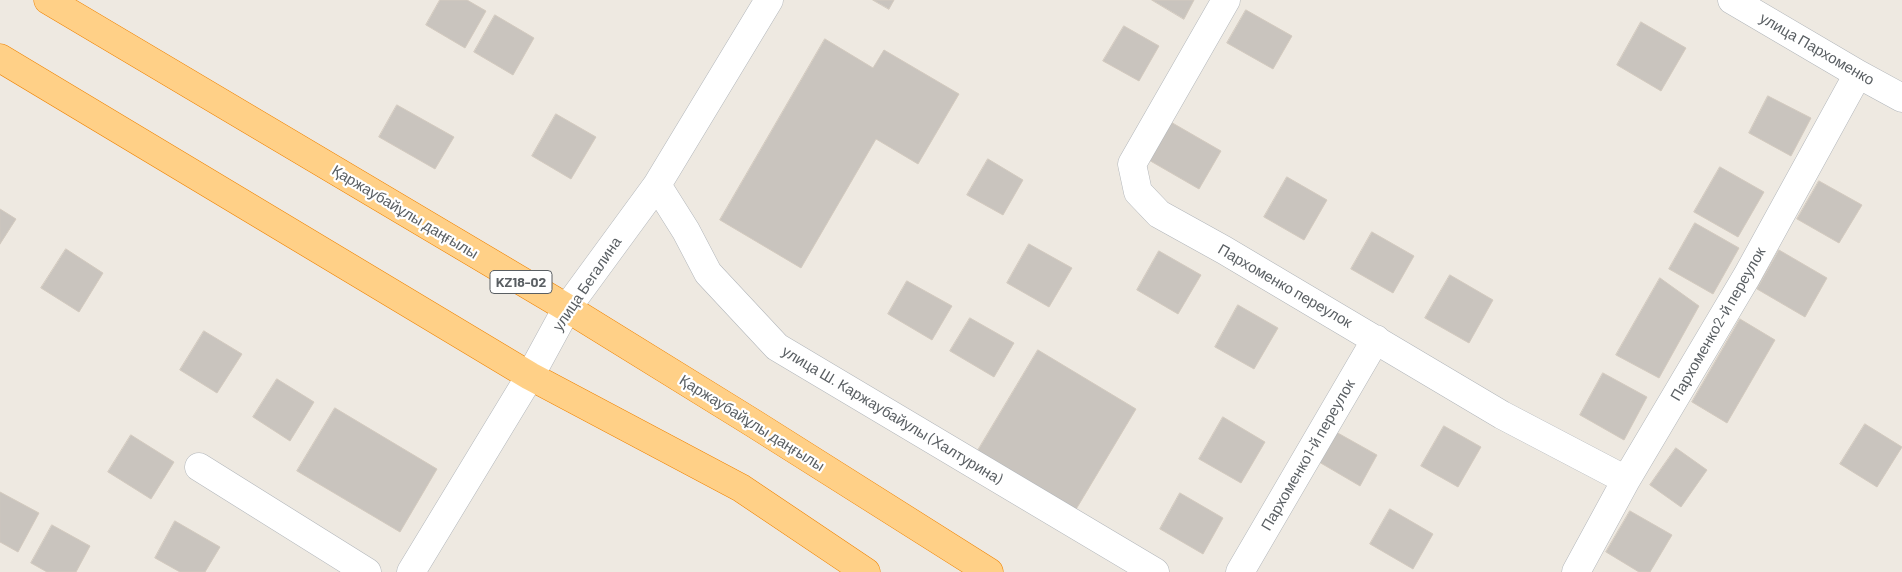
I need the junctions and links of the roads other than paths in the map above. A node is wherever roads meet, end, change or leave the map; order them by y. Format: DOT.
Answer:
graph roads {
  1 [pos="48,0"];
  2 [pos="1226,0"];
  3 [pos="1732,0"];
  4 [pos="763,2"];
  5 [pos="0,58"];
  6 [pos="1858,74"];
  7 [pos="1902,98"];
  8 [pos="657,185"];
  9 [pos="567,308"];
  10 [pos="1376,339"];
  11 [pos="530,376"];
  12 [pos="199,467"];
  13 [pos="1626,480"];
  14 [pos="367,572"];
  15 [pos="411,572"];
  16 [pos="866,572"];
  17 [pos="989,572"];
  18 [pos="1155,572"];
  19 [pos="1240,572"];
  20 [pos="1576,572"];
  1 -- 9 [label="highway, Қаржаубайұлы даңғылы / KZ18-02"];
  2 -- 10 [label="street, Пархоменко переулок"];
  3 -- 6 [label="street, улица Пархоменко"];
  4 -- 8 [label="street, улица Бегалина"];
  5 -- 11 [label="highway"];
  6 -- 7 [label="street, улица Пархоменко"];
  6 -- 13 [label="street, Пархоменко2-й переулок"];
  8 -- 9 [label="street, улица Бегалина"];
  8 -- 18 [label="street, улица Ш. Каржаубайулы (Халтурина)"];
  9 -- 11 [label="street, улица Бегалина"];
  9 -- 17 [label="highway, Қаржаубайұлы даңғылы / KZ18-02"];
  10 -- 13 [label="street, Пархоменко переулок"];
  10 -- 19 [label="street, Пархоменко1-й переулок"];
  11 -- 15 [label="street, улица Бегалина"];
  11 -- 16 [label="highway"];
  12 -- 14 [label="street"];
  13 -- 20 [label="street, Пархоменко2-й переулок"];
}
